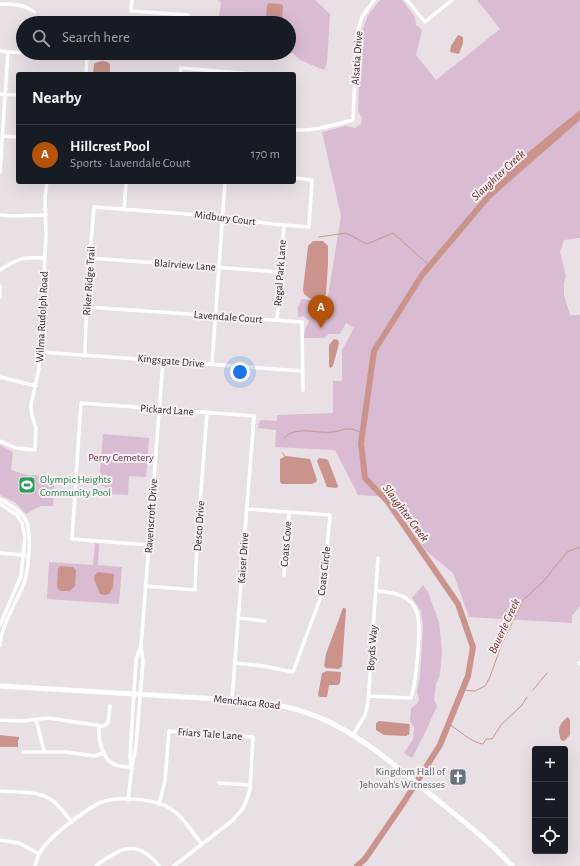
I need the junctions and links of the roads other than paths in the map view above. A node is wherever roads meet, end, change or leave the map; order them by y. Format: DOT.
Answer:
graph roads {
  1 [pos="132,0"];
  2 [pos="374,0"];
  3 [pos="407,0"];
  4 [pos="452,0"];
  5 [pos="0,4"];
  6 [pos="34,12"];
  7 [pos="188,15"];
  8 [pos="0,51"];
  9 [pos="8,52"];
  10 [pos="16,53"];
  11 [pos="87,60"];
  12 [pos="86,72"];
  13 [pos="180,72"];
  14 [pos="229,72"];
  15 [pos="0,94"];
  16 [pos="5,94"];
  17 [pos="16,95"];
  18 [pos="296,130"];
  19 [pos="2,136"];
  20 [pos="16,137"];
  21 [pos="0,172"];
  22 [pos="296,178"];
  23 [pos="47,184"];
  24 [pos="225,184"];
  25 [pos="126,185"];
  26 [pos="94,207"];
  27 [pos="124,209"];
  28 [pos="0,214"];
  29 [pos="46,215"];
  30 [pos="223,217"];
  31 [pos="284,225"];
  32 [pos="45,258"];
  33 [pos="90,258"];
  34 [pos="219,268"];
  35 [pos="0,270"];
  36 [pos="280,272"];
  37 [pos="0,286"];
  38 [pos="0,297"];
  39 [pos="87,307"];
  40 [pos="215,316"];
  41 [pos="277,320"];
  42 [pos="40,352"];
  43 [pos="85,354"];
  44 [pos="163,361"];
  45 [pos="212,364"];
  46 [pos="303,371"];
  47 [pos="0,377"];
  48 [pos="36,386"];
  49 [pos="303,390"];
  50 [pos="159,409"];
  51 [pos="206,413"];
  52 [pos="254,416"];
  53 [pos="0,441"];
  54 [pos="76,492"];
  55 [pos="103,494"];
  56 [pos="0,499"];
  57 [pos="0,504"];
  58 [pos="247,508"];
  59 [pos="289,512"];
  60 [pos="149,545"];
  61 [pos="0,553"];
  62 [pos="23,555"];
  63 [pos="28,555"];
  64 [pos="378,558"];
  65 [pos="284,576"];
  66 [pos="145,586"];
  67 [pos="376,590"];
  68 [pos="238,618"];
  69 [pos="265,620"];
  70 [pos="0,625"];
  71 [pos="0,645"];
  72 [pos="141,647"];
  73 [pos="235,663"];
  74 [pos="0,686"];
  75 [pos="134,694"];
  76 [pos="140,694"];
  77 [pos="369,696"];
  78 [pos="232,699"];
  79 [pos="110,706"];
  80 [pos="36,719"];
  81 [pos="0,720"];
  82 [pos="100,726"];
  83 [pos="353,735"];
  84 [pos="44,751"];
  85 [pos="23,752"];
  86 [pos="104,753"];
  87 [pos="132,767"];
  88 [pos="219,783"];
  89 [pos="250,785"];
  90 [pos="0,791"];
  91 [pos="128,800"];
  92 [pos="159,804"];
  93 [pos="72,822"];
  94 [pos="0,840"];
  95 [pos="202,844"];
  96 [pos="39,854"];
  97 [pos="35,866"];
  98 [pos="96,866"];
  99 [pos="159,866"];
  100 [pos="174,866"];
  101 [pos="512,866"];
  1 -- 7 [label="street"];
  2 -- 18 [label="street, Alsatia Drive"];
  3 -- 4 [label="street"];
  5 -- 6 [label="street"];
  8 -- 9 [label="street"];
  9 -- 10 [label="street"];
  9 -- 16 [label="street"];
  11 -- 12 [label="street"];
  13 -- 14 [label="street"];
  15 -- 16 [label="street"];
  16 -- 17 [label="street"];
  16 -- 19 [label="street"];
  19 -- 20 [label="street"];
  19 -- 21 [label="street"];
  22 -- 31 [label="street, Midbury Court"];
  23 -- 29 [label="street, Wilma Rudolph Road"];
  24 -- 30 [label="street"];
  25 -- 27 [label="street"];
  26 -- 27 [label="street, Midbury Court"];
  26 -- 33 [label="street, Riker Ridge Trail"];
  27 -- 30 [label="street, Midbury Court"];
  28 -- 29 [label="street"];
  29 -- 32 [label="street, Wilma Rudolph Road"];
  30 -- 31 [label="street, Midbury Court"];
  30 -- 34 [label="street"];
  31 -- 36 [label="street, Regal Park Lane"];
  32 -- 35 [label="street"];
  32 -- 42 [label="street, Wilma Rudolph Road"];
  33 -- 34 [label="street, Blairview Lane"];
  33 -- 39 [label="street, Riker Ridge Trail"];
  34 -- 36 [label="street, Blairview Lane"];
  34 -- 40 [label="street"];
  36 -- 41 [label="street, Regal Park Lane"];
  37 -- 38 [label="street"];
  39 -- 40 [label="street, Lavendale Court"];
  39 -- 43 [label="street, Riker Ridge Trail"];
  40 -- 41 [label="street, Lavendale Court"];
  40 -- 45 [label="street"];
  41 -- 46 [label="street, Lavendale Court"];
  42 -- 43 [label="street, Kingsgate Drive"];
  42 -- 48 [label="street, Wilma Rudolph Road"];
  43 -- 44 [label="street, Kingsgate Drive"];
  44 -- 45 [label="street, Kingsgate Drive"];
  44 -- 50 [label="street, Ravenscroft Drive"];
  45 -- 46 [label="street, Kingsgate Drive"];
  46 -- 49 [label="street, Lavendale Court"];
  47 -- 48 [label="street"];
  48 -- 53 [label="street, Wilma Rudolph Road"];
  50 -- 51 [label="street, Pickard Lane"];
  50 -- 54 [label="street, Pickard Lane"];
  50 -- 60 [label="street, Ravenscroft Drive"];
  51 -- 52 [label="street, Pickard Lane"];
  51 -- 66 [label="street, Desco Drive"];
  52 -- 58 [label="street, Kaiser Drive"];
  54 -- 55 [label="street"];
  54 -- 60 [label="street"];
  56 -- 63 [label="street"];
  57 -- 62 [label="street"];
  58 -- 59 [label="street, Coats Circle"];
  58 -- 68 [label="street, Kaiser Drive"];
  59 -- 65 [label="street, Coats Cove"];
  59 -- 73 [label="street, Coats Circle"];
  60 -- 66 [label="street, Ravenscroft Drive"];
  61 -- 62 [label="street"];
  62 -- 63 [label="street"];
  62 -- 70 [label="street"];
  63 -- 71 [label="street"];
  64 -- 67 [label="street, Boyds Way"];
  66 -- 72 [label="street, Ravenscroft Drive"];
  67 -- 77 [label="street, Boyds Way"];
  67 -- 77 [label="street"];
  68 -- 69 [label="street"];
  68 -- 73 [label="street, Kaiser Drive"];
  72 -- 75 [label="street, Ravenscroft Drive"];
  72 -- 76 [label="street, Ravenscroft Drive"];
  73 -- 78 [label="street, Kaiser Drive"];
  74 -- 75 [label="main road, Menchaca Road"];
  75 -- 76 [label="main road, Menchaca Road"];
  75 -- 87 [label="street, Ravenscroft Drive"];
  76 -- 78 [label="main road, Menchaca Road"];
  76 -- 87 [label="street, Ravenscroft Drive"];
  77 -- 83 [label="street, Boyds Way"];
  78 -- 83 [label="main road, Menchaca Road"];
  79 -- 82 [label="street"];
  80 -- 81 [label="street"];
  80 -- 82 [label="street"];
  80 -- 84 [label="street"];
  82 -- 86 [label="street"];
  83 -- 101 [label="main road, Menchaca Road"];
  84 -- 85 [label="street"];
  84 -- 86 [label="street"];
  86 -- 87 [label="street"];
  87 -- 91 [label="street, Ravenscroft Drive"];
  88 -- 89 [label="street"];
  89 -- 92 [label="street, Friars Tale Lane"];
  89 -- 95 [label="street"];
  90 -- 93 [label="street"];
  91 -- 92 [label="street"];
  91 -- 93 [label="street"];
  92 -- 95 [label="street"];
  93 -- 96 [label="street"];
  94 -- 96 [label="street"];
  95 -- 100 [label="street"];
  96 -- 97 [label="street"];
  98 -- 99 [label="street"];
}
